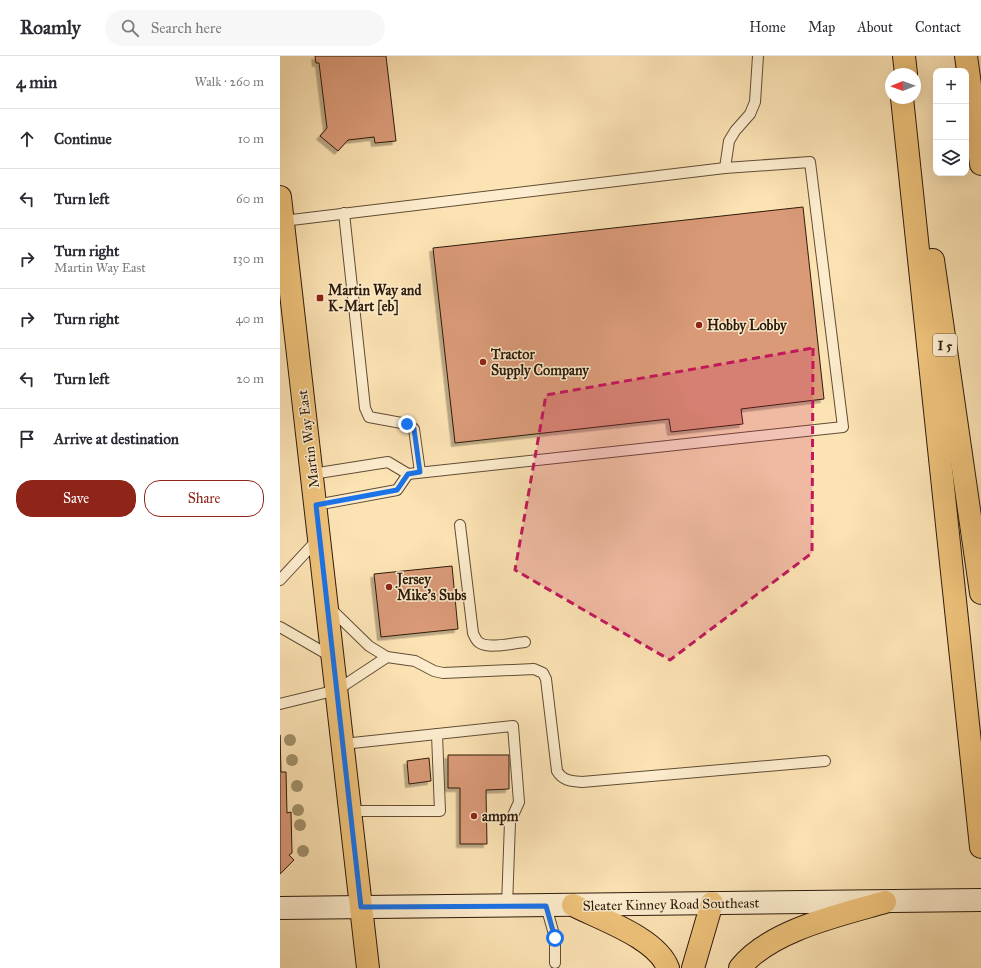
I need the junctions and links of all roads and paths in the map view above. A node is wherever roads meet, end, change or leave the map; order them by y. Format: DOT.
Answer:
graph roads {
  1 [pos="758,56"];
  2 [pos="897,56"];
  3 [pos="904,56"];
  4 [pos="966,56"];
  5 [pos="898,68"];
  6 [pos="905,68"];
  7 [pos="903,104"];
  8 [pos="911,104"];
  9 [pos="981,164"];
  10 [pos="725,168"];
  11 [pos="280,197"];
  12 [pos="344,213"];
  13 [pos="283,221"];
  14 [pos="420,472"];
  15 [pos="312,474"];
  16 [pos="408,474"];
  17 [pos="316,505"];
  18 [pos="460,525"];
  19 [pos="320,538"];
  20 [pos="280,580"];
  21 [pos="981,593"];
  22 [pos="327,605"];
  23 [pos="280,627"];
  24 [pos="525,642"];
  25 [pos="387,657"];
  26 [pos="333,658"];
  27 [pos="337,690"];
  28 [pos="280,704"];
  29 [pos="437,734"];
  30 [pos="343,744"];
  31 [pos="825,761"];
  32 [pos="350,811"];
  33 [pos="981,847"];
  34 [pos="981,900"];
  35 [pos="885,902"];
  36 [pos="712,904"];
  37 [pos="573,905"];
  38 [pos="507,906"];
  39 [pos="546,906"];
  40 [pos="361,907"];
  41 [pos="280,908"];
  42 [pos="555,966"];
  43 [pos="368,968"];
  44 [pos="668,968"];
  45 [pos="693,968"];
  46 [pos="740,968"];
  1 -- 10 [label="lane"];
  2 -- 5 [label="main road"];
  3 -- 6 [label="main road"];
  4 -- 9 [label="main road"];
  7 -- 33 [label="main road"];
  8 -- 21 [label="main road, I 5"];
  10 -- 12 [label="lane"];
  10 -- 14 [label="lane"];
  11 -- 13 [label="main road, Martin Way East"];
  12 -- 13 [label="lane"];
  12 -- 14 [label="lane"];
  13 -- 15 [label="main road, Martin Way East"];
  14 -- 16 [label="lane"];
  15 -- 16 [label="lane"];
  15 -- 17 [label="main road, Martin Way East"];
  16 -- 17 [label="lane"];
  17 -- 19 [label="main road, Martin Way East"];
  18 -- 24 [label="lane"];
  19 -- 20 [label="lane"];
  19 -- 22 [label="main road, Martin Way East"];
  22 -- 25 [label="lane"];
  22 -- 26 [label="main road, Martin Way East"];
  23 -- 26 [label="lane"];
  25 -- 27 [label="lane"];
  25 -- 31 [label="lane"];
  26 -- 27 [label="main road, Martin Way East"];
  27 -- 28 [label="lane"];
  27 -- 30 [label="main road, Martin Way East"];
  29 -- 30 [label="lane"];
  29 -- 32 [label="lane"];
  29 -- 38 [label="lane"];
  30 -- 32 [label="main road, Martin Way East"];
  32 -- 40 [label="main road, Martin Way East"];
  34 -- 35 [label="main road, Sleater Kinney Road Southeast"];
  35 -- 36 [label="main road, Sleater Kinney Road Southeast"];
  35 -- 46 [label="main road"];
  36 -- 37 [label="main road, Sleater Kinney Road Southeast"];
  36 -- 45 [label="main road"];
  37 -- 39 [label="main road, Sleater Kinney Road Southeast"];
  37 -- 44 [label="main road"];
  38 -- 39 [label="main road, Sleater Kinney Road Southeast"];
  38 -- 40 [label="main road, Sleater Kinney Road Southeast"];
  39 -- 42 [label="lane"];
  40 -- 41 [label="main road, Sleater Kinney Road Southeast"];
  40 -- 43 [label="main road, Martin Way East"];
}
